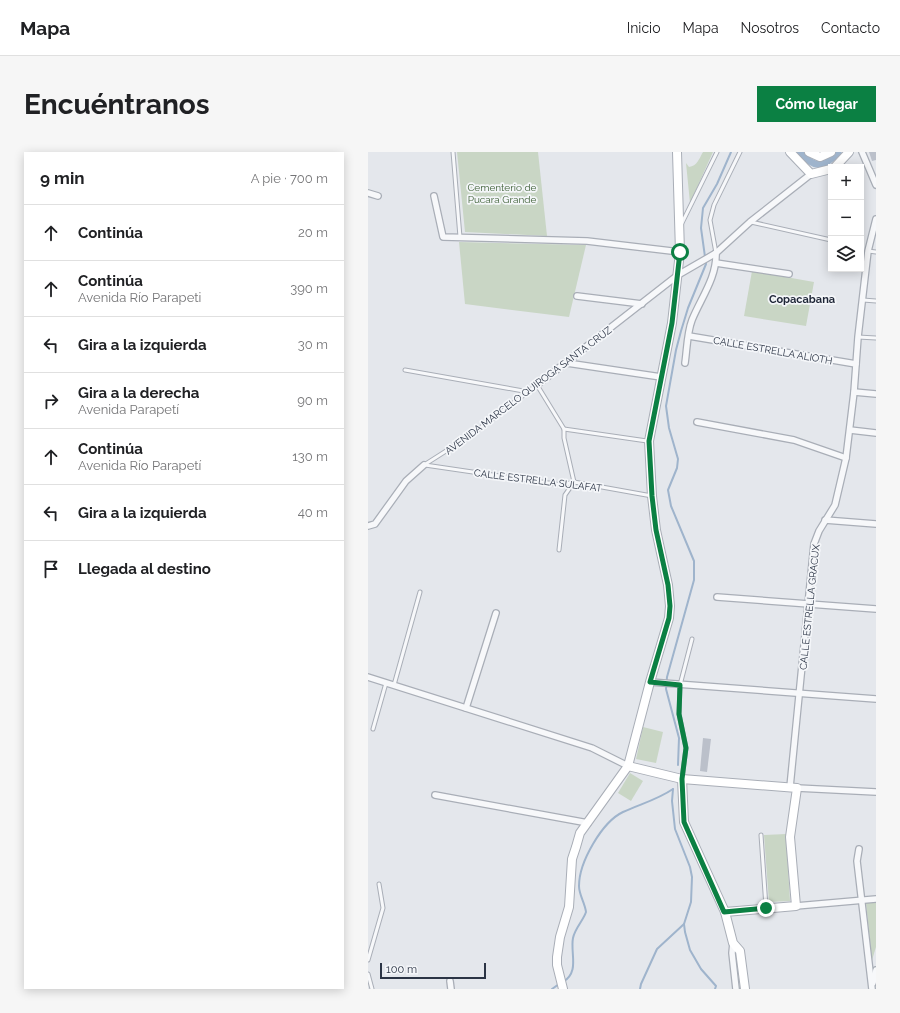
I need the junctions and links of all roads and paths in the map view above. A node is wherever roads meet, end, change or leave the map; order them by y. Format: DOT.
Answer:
graph roads {
  1 [pos="453,152"];
  2 [pos="677,152"];
  3 [pos="717,152"];
  4 [pos="740,152"];
  5 [pos="790,152"];
  6 [pos="809,152"];
  7 [pos="831,152"];
  8 [pos="849,152"];
  9 [pos="862,152"];
  10 [pos="838,164"];
  11 [pos="828,170"];
  12 [pos="811,174"];
  13 [pos="876,185"];
  14 [pos="368,194"];
  15 [pos="378,196"];
  16 [pos="434,196"];
  17 [pos="876,219"];
  18 [pos="750,222"];
  19 [pos="681,227"];
  20 [pos="460,237"];
  21 [pos="828,239"];
  22 [pos="680,252"];
  23 [pos="868,252"];
  24 [pos="876,252"];
  25 [pos="716,253"];
  26 [pos="716,263"];
  27 [pos="789,274"];
  28 [pos="678,275"];
  29 [pos="577,296"];
  30 [pos="863,300"];
  31 [pos="876,301"];
  32 [pos="642,304"];
  33 [pos="689,336"];
  34 [pos="858,337"];
  35 [pos="876,338"];
  36 [pos="567,363"];
  37 [pos="685,363"];
  38 [pos="856,364"];
  39 [pos="405,370"];
  40 [pos="661,378"];
  41 [pos="537,385"];
  42 [pos="529,392"];
  43 [pos="854,392"];
  44 [pos="876,394"];
  45 [pos="697,422"];
  46 [pos="564,429"];
  47 [pos="850,430"];
  48 [pos="876,433"];
  49 [pos="649,441"];
  50 [pos="846,458"];
  51 [pos="424,465"];
  52 [pos="574,482"];
  53 [pos="652,496"];
  54 [pos="825,520"];
  55 [pos="876,524"];
  56 [pos="368,526"];
  57 [pos="559,550"];
  58 [pos="420,592"];
  59 [pos="717,597"];
  60 [pos="809,604"];
  61 [pos="876,609"];
  62 [pos="496,613"];
  63 [pos="692,639"];
  64 [pos="368,677"];
  65 [pos="650,682"];
  66 [pos="386,683"];
  67 [pos="394,685"];
  68 [pos="680,685"];
  69 [pos="800,693"];
  70 [pos="876,698"];
  71 [pos="466,708"];
  72 [pos="373,729"];
  73 [pos="628,766"];
  74 [pos="682,779"];
  75 [pos="794,787"];
  76 [pos="876,792"];
  77 [pos="435,795"];
  78 [pos="588,823"];
  79 [pos="761,835"];
  80 [pos="859,848"];
  81 [pos="379,884"];
  82 [pos="876,899"];
  83 [pos="861,900"];
  84 [pos="796,906"];
  85 [pos="766,908"];
  86 [pos="724,912"];
  87 [pos="733,943"];
  88 [pos="368,960"];
  89 [pos="876,970"];
  90 [pos="368,974"];
  91 [pos="450,981"];
  92 [pos="562,985"];
  93 [pos="372,989"];
  94 [pos="451,989"];
  95 [pos="736,989"];
  96 [pos="745,989"];
  97 [pos="874,989"];
  1 -- 20 [label="lane"];
  2 -- 19 [label="main road"];
  3 -- 19 [label="lane"];
  4 -- 25 [label="lane"];
  5 -- 12 [label="main road"];
  6 -- 7 [label="main road"];
  8 -- 10 [label="main road"];
  9 -- 13 [label="street"];
  11 -- 12 [label="main road"];
  12 -- 18 [label="street, AVENIDA MARCELO QUIROGA SANTA CRUZ"];
  14 -- 15 [label="street"];
  16 -- 20 [label="street"];
  17 -- 23 [label="street, CALLE ESTRELLA GRACUX"];
  18 -- 21 [label="lane"];
  18 -- 25 [label="street, AVENIDA MARCELO QUIROGA SANTA CRUZ"];
  19 -- 22 [label="main road"];
  20 -- 22 [label="street"];
  22 -- 28 [label="main road"];
  23 -- 24 [label="lane"];
  23 -- 30 [label="street, CALLE ESTRELLA GRACUX"];
  25 -- 26 [label="street"];
  25 -- 28 [label="street, AVENIDA MARCELO QUIROGA SANTA CRUZ"];
  26 -- 27 [label="street"];
  26 -- 33 [label="street"];
  28 -- 32 [label="street, AVENIDA MARCELO QUIROGA SANTA CRUZ"];
  28 -- 40 [label="main road"];
  29 -- 32 [label="street"];
  30 -- 31 [label="lane"];
  30 -- 34 [label="street, CALLE ESTRELLA GRACUX"];
  32 -- 36 [label="street, AVENIDA MARCELO QUIROGA SANTA CRUZ"];
  33 -- 37 [label="street"];
  33 -- 38 [label="street, CALLE ESTRELLA ALIOTH"];
  34 -- 35 [label="lane"];
  34 -- 38 [label="street, CALLE ESTRELLA GRACUX"];
  36 -- 40 [label="street"];
  36 -- 41 [label="street, AVENIDA MARCELO QUIROGA SANTA CRUZ"];
  38 -- 43 [label="street, CALLE ESTRELLA GRACUX"];
  39 -- 42 [label="lane"];
  40 -- 49 [label="main road"];
  41 -- 42 [label="lane, AVENIDA MARCELO QUIROGA SANTA CRUZ"];
  41 -- 46 [label="lane"];
  42 -- 51 [label="lane, AVENIDA MARCELO QUIROGA SANTA CRUZ"];
  43 -- 44 [label="street"];
  43 -- 47 [label="street, CALLE ESTRELLA GRACUX"];
  45 -- 50 [label="street"];
  46 -- 49 [label="lane"];
  46 -- 52 [label="lane"];
  47 -- 48 [label="street"];
  47 -- 50 [label="street, CALLE ESTRELLA GRACUX"];
  49 -- 53 [label="main road"];
  50 -- 54 [label="street, CALLE ESTRELLA GRACUX"];
  51 -- 52 [label="lane, CALLE ESTRELLA SULAFAT"];
  51 -- 56 [label="street, AVENIDA MARCELO QUIROGA SANTA CRUZ"];
  52 -- 53 [label="lane, CALLE ESTRELLA SULAFAT"];
  52 -- 57 [label="lane"];
  53 -- 65 [label="main road"];
  54 -- 55 [label="street"];
  54 -- 60 [label="street, CALLE ESTRELLA GRACUX"];
  58 -- 67 [label="lane"];
  59 -- 60 [label="street"];
  60 -- 61 [label="street"];
  60 -- 69 [label="street, CALLE ESTRELLA GRACUX"];
  62 -- 71 [label="street"];
  63 -- 68 [label="lane"];
  64 -- 66 [label="street"];
  65 -- 68 [label="street"];
  65 -- 73 [label="main road"];
  66 -- 67 [label="street"];
  66 -- 72 [label="lane"];
  67 -- 71 [label="street"];
  68 -- 69 [label="street"];
  68 -- 74 [label="lane"];
  69 -- 70 [label="street"];
  69 -- 75 [label="street, CALLE ESTRELLA GRACUX"];
  71 -- 73 [label="street"];
  73 -- 74 [label="main road"];
  73 -- 78 [label="main road"];
  74 -- 75 [label="main road"];
  74 -- 86 [label="main road"];
  75 -- 76 [label="street"];
  75 -- 84 [label="main road, CALLE ESTRELLA GRACUX"];
  77 -- 78 [label="street"];
  78 -- 92 [label="main road"];
  79 -- 85 [label="lane"];
  80 -- 83 [label="street"];
  81 -- 88 [label="lane"];
  82 -- 83 [label="street"];
  83 -- 84 [label="street"];
  83 -- 97 [label="street"];
  84 -- 85 [label="main road"];
  85 -- 86 [label="main road"];
  86 -- 87 [label="main road"];
  87 -- 95 [label="street"];
  87 -- 96 [label="main road"];
  89 -- 97 [label="street"];
  90 -- 93 [label="lane"];
  91 -- 94 [label="street"];
}
